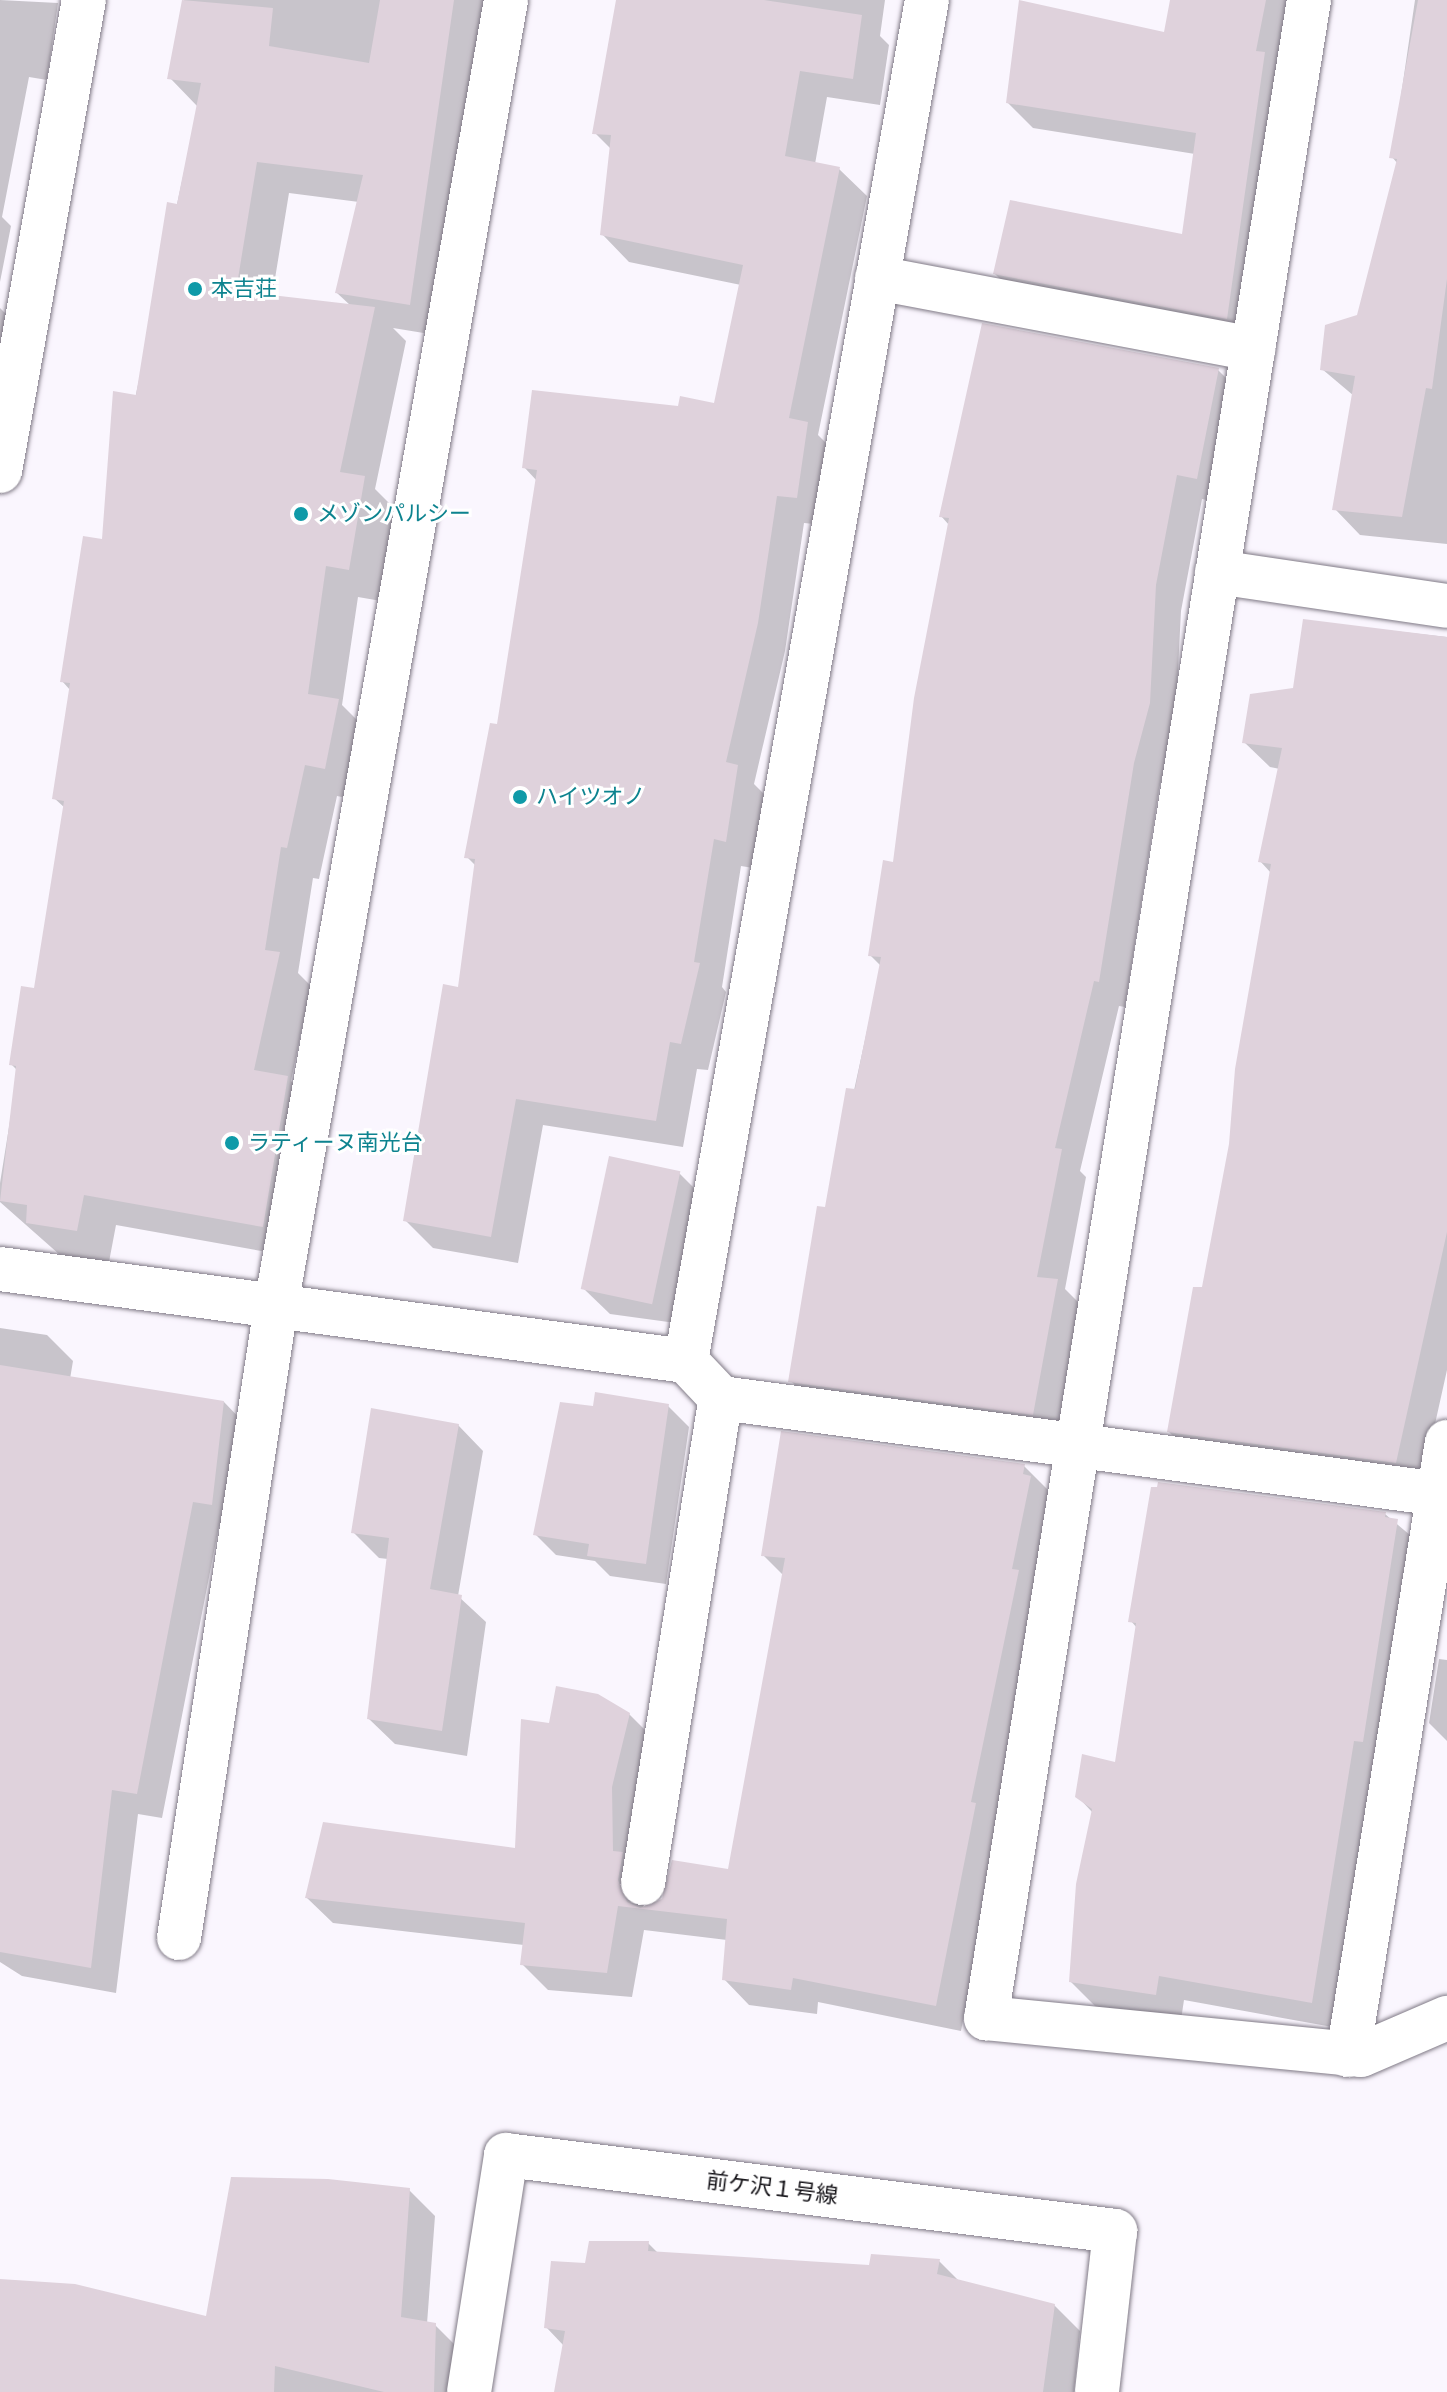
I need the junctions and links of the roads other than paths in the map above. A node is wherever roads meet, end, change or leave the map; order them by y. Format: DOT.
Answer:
graph roads {
  1 [pos="84,0"];
  2 [pos="506,0"];
  3 [pos="927,0"];
  4 [pos="1309,0"];
  5 [pos="877,278"];
  6 [pos="1253,349"];
  7 [pos="0,471"];
  8 [pos="1217,572"];
  9 [pos="1447,606"];
  10 [pos="0,1269"];
  11 [pos="276,1306"];
  12 [pos="686,1361"];
  13 [pos="721,1398"];
  14 [pos="1447,1442"];
  15 [pos="1077,1446"];
  16 [pos="1443,1494"];
  17 [pos="643,1883"];
  18 [pos="179,1938"];
  19 [pos="1447,2018"];
  20 [pos="1348,2055"];
  21 [pos="469,2392"];
  22 [pos="1097,2392"];
  1 -- 7 [label="street"];
  2 -- 11 [label="street"];
  3 -- 5 [label="street"];
  4 -- 6 [label="street"];
  5 -- 6 [label="street"];
  5 -- 12 [label="street"];
  6 -- 8 [label="street"];
  8 -- 9 [label="street"];
  8 -- 15 [label="street"];
  10 -- 11 [label="street"];
  11 -- 12 [label="street"];
  11 -- 18 [label="street"];
  12 -- 13 [label="street"];
  13 -- 15 [label="street"];
  13 -- 17 [label="street"];
  14 -- 16 [label="street"];
  15 -- 16 [label="street"];
  15 -- 20 [label="street"];
  16 -- 20 [label="street"];
  19 -- 20 [label="street"];
  21 -- 22 [label="street, 前ケ沢１号線"];
}
